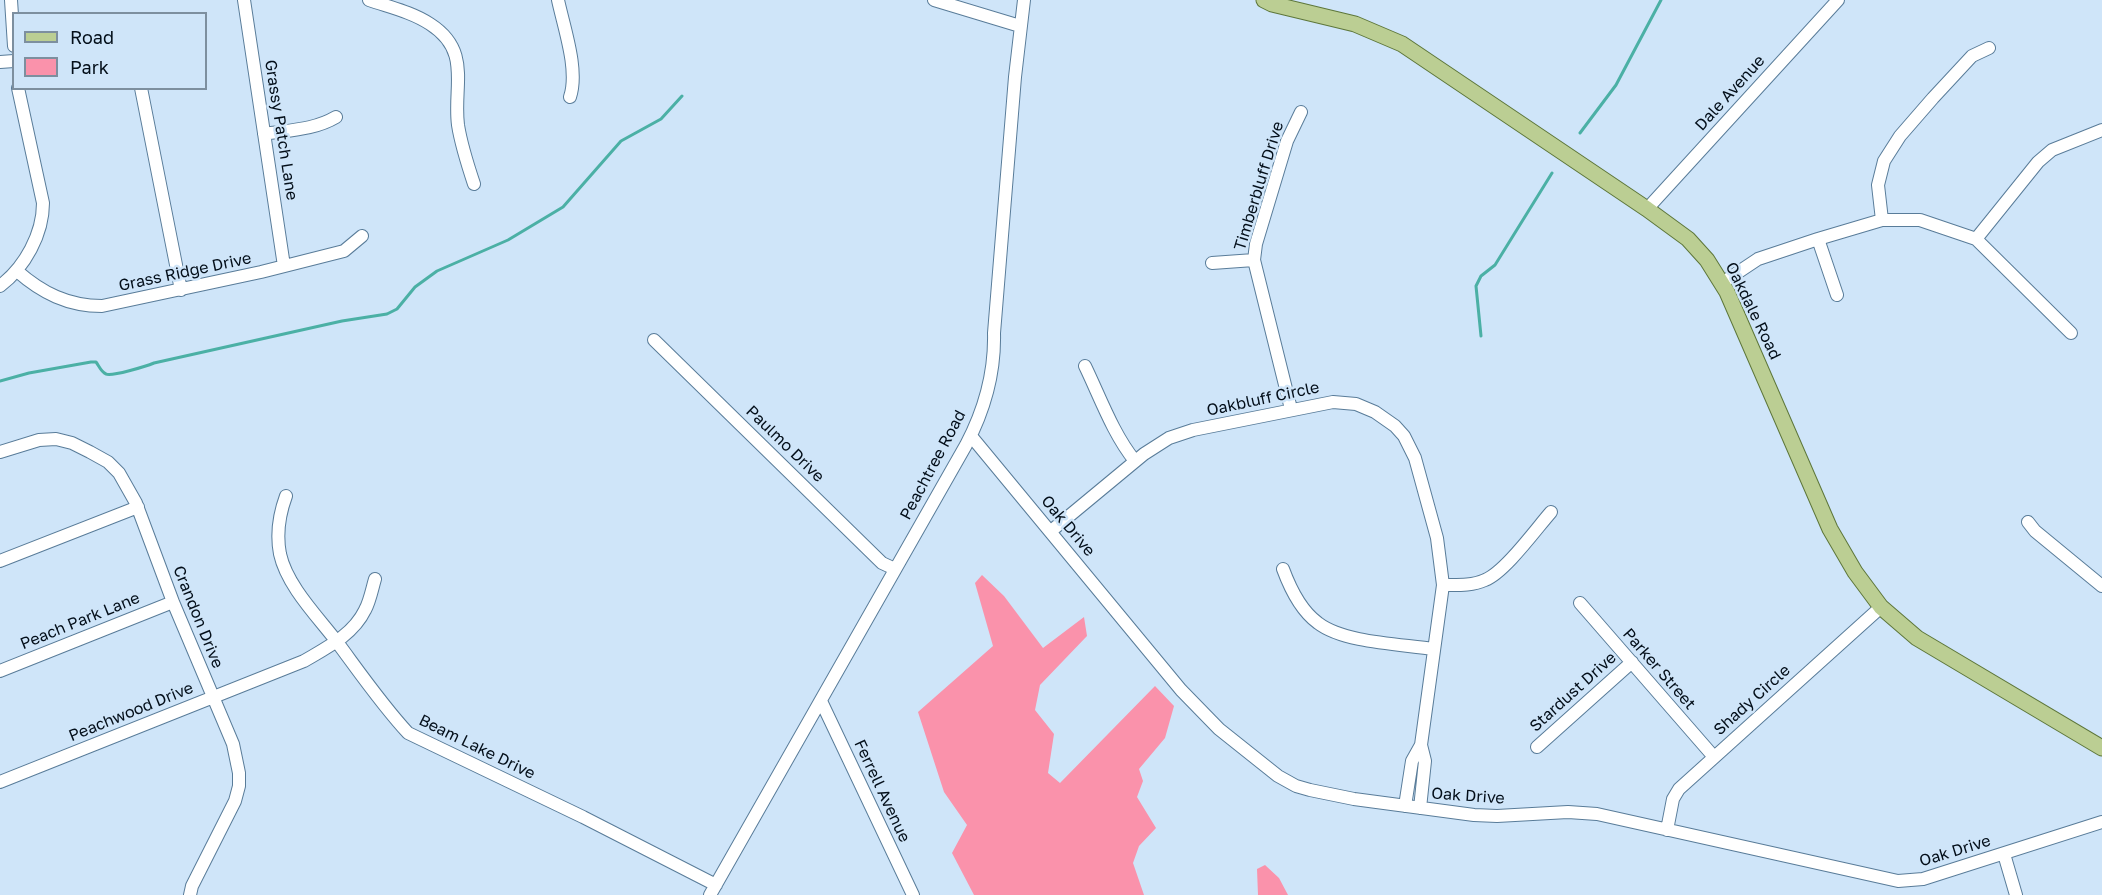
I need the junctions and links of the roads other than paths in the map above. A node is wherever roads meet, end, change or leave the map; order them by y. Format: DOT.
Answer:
graph roads {
  1 [pos="11,0"];
  2 [pos="244,0"];
  3 [pos="370,0"];
  4 [pos="558,0"];
  5 [pos="934,0"];
  6 [pos="1024,0"];
  7 [pos="1264,0"];
  8 [pos="1838,0"];
  9 [pos="12,15"];
  10 [pos="1020,26"];
  11 [pos="1989,48"];
  12 [pos="18,90"];
  13 [pos="141,90"];
  14 [pos="570,97"];
  15 [pos="1301,112"];
  16 [pos="336,117"];
  17 [pos="2102,130"];
  18 [pos="264,134"];
  19 [pos="474,184"];
  20 [pos="1647,209"];
  21 [pos="1882,220"];
  22 [pos="362,236"];
  23 [pos="1818,239"];
  24 [pos="1976,239"];
  25 [pos="1254,260"];
  26 [pos="1212,264"];
  27 [pos="284,266"];
  28 [pos="17,271"];
  29 [pos="1722,283"];
  30 [pos="0,286"];
  31 [pos="181,290"];
  32 [pos="1837,294"];
  33 [pos="2072,333"];
  34 [pos="654,340"];
  35 [pos="1085,366"];
  36 [pos="1291,409"];
  37 [pos="971,436"];
  38 [pos="0,452"];
  39 [pos="1135,461"];
  40 [pos="286,496"];
  41 [pos="138,507"];
  42 [pos="1551,512"];
  43 [pos="2028,522"];
  44 [pos="1051,531"];
  45 [pos="0,561"];
  46 [pos="895,569"];
  47 [pos="1283,569"];
  48 [pos="375,579"];
  49 [pos="1443,585"];
  50 [pos="2102,586"];
  51 [pos="173,602"];
  52 [pos="1580,603"];
  53 [pos="1881,606"];
  54 [pos="337,642"];
  55 [pos="1434,649"];
  56 [pos="1632,662"];
  57 [pos="0,671"];
  58 [pos="212,696"];
  59 [pos="821,700"];
  60 [pos="1421,745"];
  61 [pos="1537,747"];
  62 [pos="2102,748"];
  63 [pos="1714,757"];
  64 [pos="0,782"];
  65 [pos="1405,806"];
  66 [pos="1420,808"];
  67 [pos="2102,822"];
  68 [pos="1667,830"];
  69 [pos="2004,854"];
  70 [pos="713,890"];
  71 [pos="190,895"];
  72 [pos="913,895"];
  73 [pos="2016,895"];
  1 -- 9 [label="street"];
  2 -- 18 [label="street, Grassy Patch Lane"];
  3 -- 19 [label="street"];
  4 -- 14 [label="street"];
  5 -- 10 [label="street"];
  6 -- 10 [label="street, Peachtree Road"];
  7 -- 20 [label="main road, Oakdale Road"];
  8 -- 20 [label="street, Dale Avenue"];
  10 -- 37 [label="street, Peachtree Road"];
  11 -- 21 [label="street"];
  12 -- 28 [label="street"];
  13 -- 31 [label="street"];
  15 -- 25 [label="street, Timberbluff Drive"];
  16 -- 18 [label="street"];
  17 -- 24 [label="street"];
  18 -- 27 [label="street, Grassy Patch Lane"];
  20 -- 29 [label="main road, Oakdale Road"];
  21 -- 23 [label="street"];
  21 -- 24 [label="street"];
  22 -- 27 [label="street, Grass Ridge Drive"];
  23 -- 29 [label="street"];
  23 -- 32 [label="street"];
  24 -- 33 [label="street"];
  25 -- 26 [label="street"];
  25 -- 36 [label="street, Timberbluff Drive"];
  27 -- 31 [label="street, Grass Ridge Drive"];
  28 -- 30 [label="street"];
  28 -- 31 [label="street, Grass Ridge Drive"];
  29 -- 53 [label="main road, Oakdale Road"];
  34 -- 46 [label="street, Paulmo Drive"];
  35 -- 39 [label="street"];
  36 -- 39 [label="street, Oakbluff Circle"];
  36 -- 49 [label="street, Oakbluff Circle"];
  37 -- 44 [label="street, Oak Drive"];
  37 -- 46 [label="street, Peachtree Road"];
  38 -- 41 [label="street, Crandon Drive"];
  39 -- 44 [label="street, Oakbluff Circle"];
  40 -- 54 [label="street, Beam Lake Drive"];
  41 -- 45 [label="street"];
  41 -- 51 [label="street, Crandon Drive"];
  42 -- 49 [label="street"];
  43 -- 50 [label="street"];
  44 -- 65 [label="street, Oak Drive"];
  46 -- 59 [label="street, Peachtree Road"];
  47 -- 55 [label="street"];
  48 -- 54 [label="street, Peachwood Drive"];
  49 -- 55 [label="street, Oakbluff Circle"];
  51 -- 57 [label="street, Peach Park Lane"];
  51 -- 58 [label="street, Crandon Drive"];
  52 -- 56 [label="street, Parker Street"];
  53 -- 62 [label="main road, Oakdale Road"];
  53 -- 63 [label="street, Shady Circle"];
  54 -- 58 [label="street, Peachwood Drive"];
  54 -- 70 [label="street, Beam Lake Drive"];
  55 -- 60 [label="street, Oakbluff Circle"];
  56 -- 61 [label="street, Stardust Drive"];
  56 -- 63 [label="street, Parker Street"];
  58 -- 64 [label="street, Peachwood Drive"];
  58 -- 71 [label="street, Crandon Drive"];
  59 -- 70 [label="street, Peachtree Road"];
  59 -- 72 [label="street, Ferrell Avenue"];
  60 -- 65 [label="street, Oakbluff Circle"];
  60 -- 66 [label="street, Oakbluff Circle"];
  63 -- 68 [label="street, Shady Circle"];
  65 -- 66 [label="street, Oak Drive"];
  66 -- 68 [label="street, Oak Drive"];
  67 -- 69 [label="street, Oak Drive"];
  68 -- 69 [label="street, Oak Drive"];
  69 -- 73 [label="street"];
}
